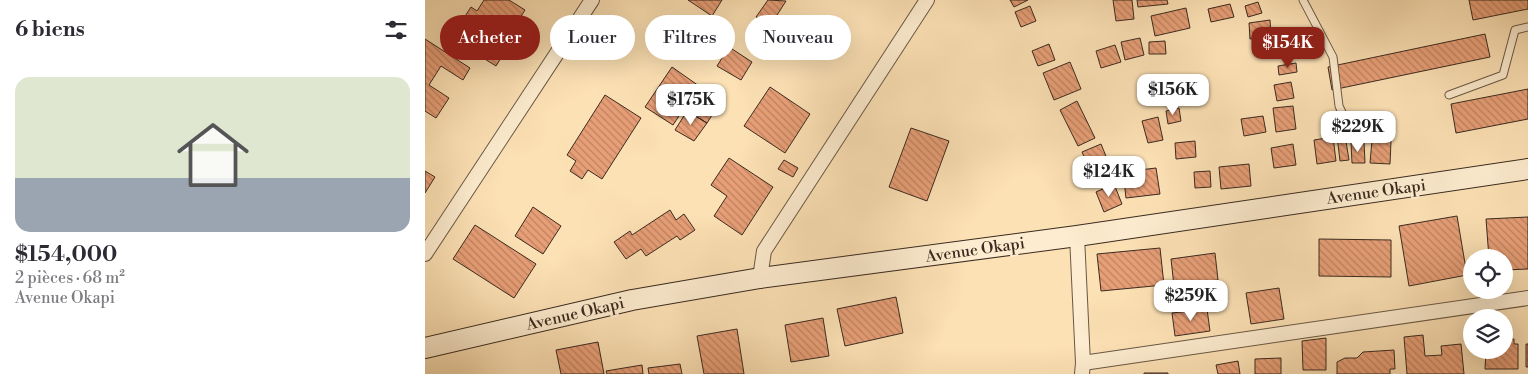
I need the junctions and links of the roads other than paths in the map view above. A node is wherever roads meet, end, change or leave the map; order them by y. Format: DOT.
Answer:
graph roads {
  1 [pos="592,0"];
  2 [pos="927,0"];
  3 [pos="1303,0"];
  4 [pos="1528,27"];
  5 [pos="1449,95"];
  6 [pos="1347,123"];
  7 [pos="1528,169"];
  8 [pos="1077,236"];
  9 [pos="425,254"];
  10 [pos="760,278"];
  11 [pos="1528,298"];
  12 [pos="425,348"];
  13 [pos="1083,368"];
  1 -- 9 [label="street"];
  2 -- 10 [label="street"];
  3 -- 6 [label="lane"];
  4 -- 5 [label="lane"];
  7 -- 8 [label="street, Avenue Okapi"];
  8 -- 10 [label="street, Avenue Okapi"];
  8 -- 13 [label="street"];
  10 -- 12 [label="street, Avenue Okapi"];
  11 -- 13 [label="street"];
}
